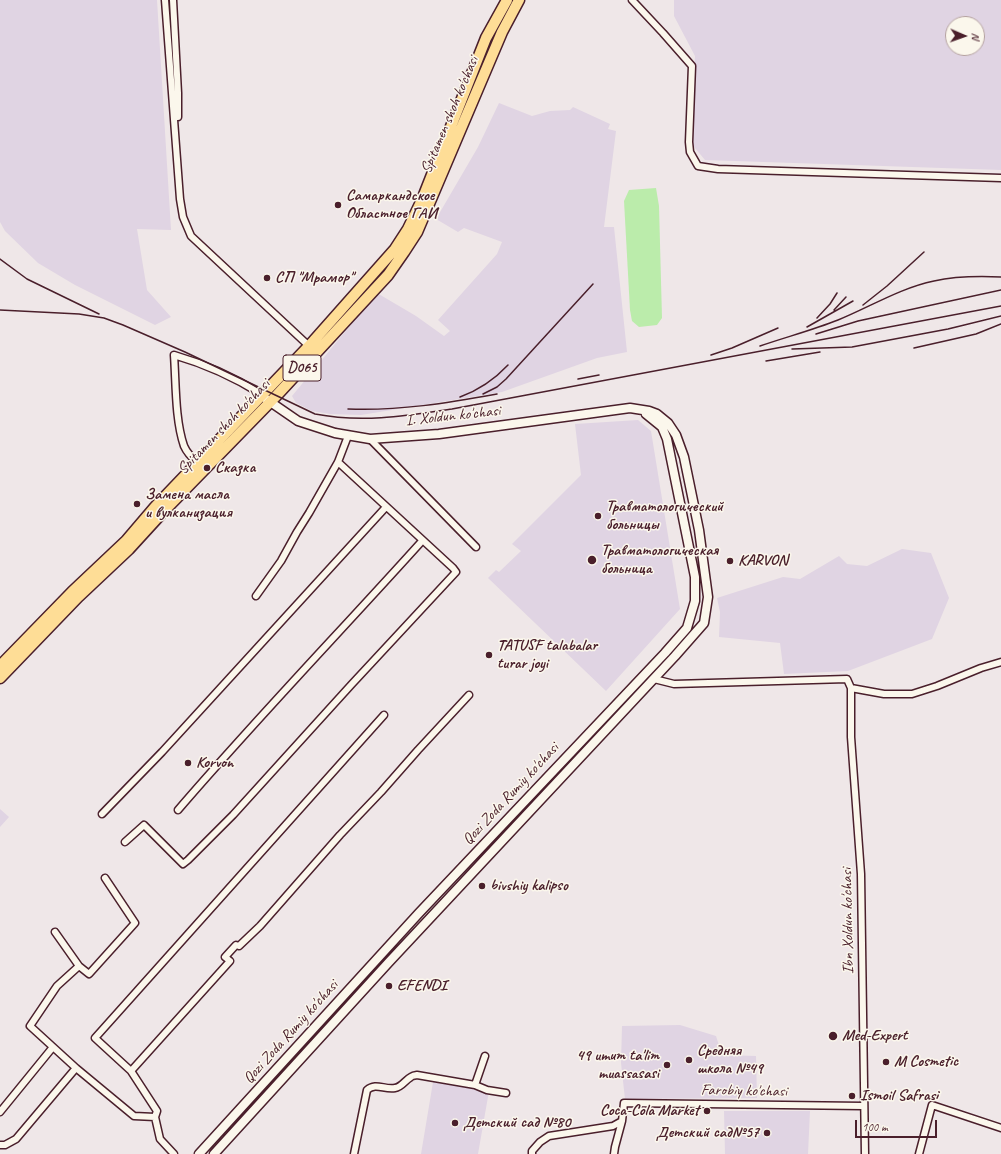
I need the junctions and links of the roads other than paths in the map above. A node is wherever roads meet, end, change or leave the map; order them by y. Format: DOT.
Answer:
graph roads {
  1 [pos="165,0"];
  2 [pos="172,0"];
  3 [pos="507,0"];
  4 [pos="519,0"];
  5 [pos="632,0"];
  6 [pos="176,131"];
  7 [pos="1001,178"];
  8 [pos="309,346"];
  9 [pos="261,394"];
  10 [pos="270,402"];
  11 [pos="639,409"];
  12 [pos="657,414"];
  13 [pos="348,436"];
  14 [pos="370,439"];
  15 [pos="338,462"];
  16 [pos="198,463"];
  17 [pos="386,506"];
  18 [pos="422,541"];
  19 [pos="476,547"];
  20 [pos="256,596"];
  21 [pos="1001,662"];
  22 [pos="0,666"];
  23 [pos="0,678"];
  24 [pos="654,679"];
  25 [pos="851,688"];
  26 [pos="469,695"];
  27 [pos="384,715"];
  28 [pos="178,810"];
  29 [pos="102,814"];
  30 [pos="125,842"];
  31 [pos="105,878"];
  32 [pos="55,932"];
  33 [pos="79,966"];
  34 [pos="53,1047"];
  35 [pos="485,1056"];
  36 [pos="76,1068"];
  37 [pos="131,1071"];
  38 [pos="475,1085"];
  39 [pos="506,1093"];
  40 [pos="863,1106"];
  41 [pos="0,1112"];
  42 [pos="155,1118"];
  43 [pos="622,1121"];
  44 [pos="1001,1128"];
  45 [pos="0,1145"];
  46 [pos="174,1154"];
  47 [pos="199,1154"];
  48 [pos="214,1154"];
  49 [pos="354,1154"];
  50 [pos="532,1154"];
  51 [pos="614,1154"];
  52 [pos="865,1154"];
  53 [pos="919,1154"];
  1 -- 6 [label="street"];
  2 -- 6 [label="street"];
  3 -- 8 [label="main road, Spitamen shoh ko'chasi / D065"];
  4 -- 10 [label="main road, Spitamen shoh ko'chasi / D065"];
  5 -- 7 [label="street"];
  6 -- 8 [label="street"];
  8 -- 9 [label="main road, Spitamen shoh ko'chasi / D065"];
  9 -- 10 [label="street, I. Xoldun ko'chasi"];
  9 -- 16 [label="main road, Spitamen shoh ko'chasi / D065"];
  9 -- 16 [label="street"];
  10 -- 13 [label="street, I. Xoldun ko'chasi"];
  10 -- 23 [label="main road, Spitamen shoh ko'chasi / D065"];
  11 -- 12 [label="street, I. Xoldun ko'chasi"];
  11 -- 14 [label="street, I. Xoldun ko'chasi"];
  11 -- 47 [label="street, Qozi Zoda Rumiy ko'chasi"];
  12 -- 24 [label="street, Qozi Zoda Rumiy ko'chasi"];
  13 -- 14 [label="street, I. Xoldun ko'chasi"];
  13 -- 15 [label="street"];
  14 -- 19 [label="street"];
  15 -- 17 [label="street"];
  15 -- 20 [label="street"];
  16 -- 22 [label="main road, Spitamen shoh ko'chasi / D065"];
  17 -- 18 [label="street"];
  17 -- 29 [label="street"];
  18 -- 28 [label="street"];
  18 -- 30 [label="street"];
  21 -- 25 [label="street"];
  24 -- 25 [label="street"];
  24 -- 48 [label="street, Qozi Zoda Rumiy ko'chasi"];
  25 -- 40 [label="street, Ibn Xoldun ko'chasi"];
  26 -- 37 [label="street"];
  27 -- 37 [label="street"];
  31 -- 33 [label="street"];
  32 -- 33 [label="street"];
  33 -- 34 [label="street"];
  34 -- 36 [label="street"];
  34 -- 41 [label="street"];
  35 -- 38 [label="street"];
  36 -- 42 [label="street"];
  36 -- 45 [label="street"];
  37 -- 42 [label="street"];
  38 -- 39 [label="street"];
  38 -- 49 [label="street"];
  40 -- 43 [label="street, Farobiy ko'chasi"];
  40 -- 52 [label="street, Ibn Xoldun ko'chasi"];
  42 -- 46 [label="street"];
  43 -- 50 [label="street"];
  43 -- 51 [label="street"];
  44 -- 53 [label="street"];
}
